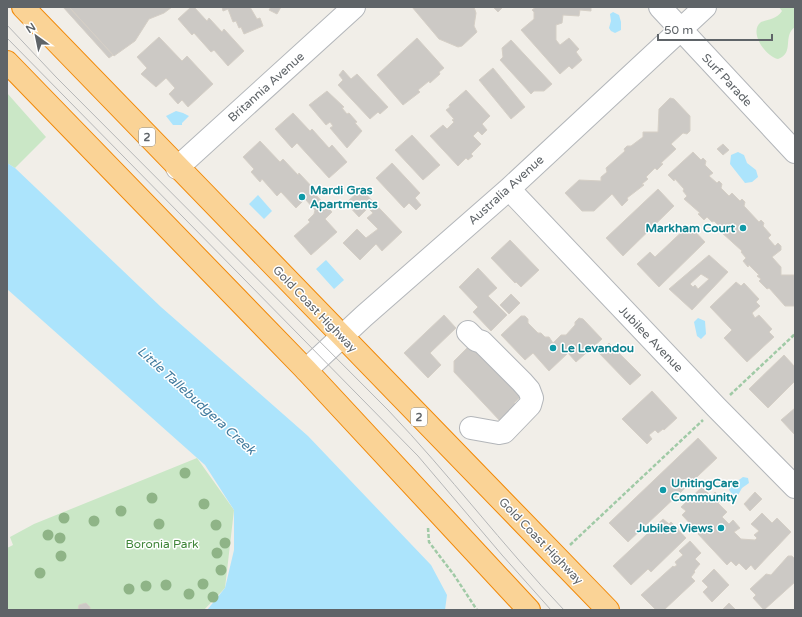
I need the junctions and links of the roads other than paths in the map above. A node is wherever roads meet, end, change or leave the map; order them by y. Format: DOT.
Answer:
graph roads {
  1 [pos="22,7"];
  2 [pos="354,7"];
  3 [pos="660,7"];
  4 [pos="705,7"];
  5 [pos="680,30"];
  6 [pos="7,62"];
  7 [pos="795,152"];
  8 [pos="177,168"];
  9 [pos="509,189"];
  10 [pos="468,332"];
  11 [pos="342,336"];
  12 [pos="306,370"];
  13 [pos="471,428"];
  14 [pos="795,487"];
  15 [pos="529,610"];
  16 [pos="608,610"];
  1 -- 8 [label="highway, Gold Coast Highway / 2"];
  2 -- 8 [label="street, Britannia Avenue"];
  3 -- 5 [label="street, Surf Parade"];
  4 -- 5 [label="street, Australia Avenue"];
  5 -- 7 [label="street, Surf Parade"];
  5 -- 9 [label="street, Australia Avenue"];
  6 -- 12 [label="highway"];
  8 -- 11 [label="highway, Gold Coast Highway / 2"];
  9 -- 11 [label="street, Australia Avenue"];
  9 -- 14 [label="street, Jubilee Avenue"];
  10 -- 13 [label="street"];
  11 -- 12 [label="street, Australia Avenue"];
  11 -- 16 [label="highway, Gold Coast Highway / 2"];
  12 -- 15 [label="highway"];
}
